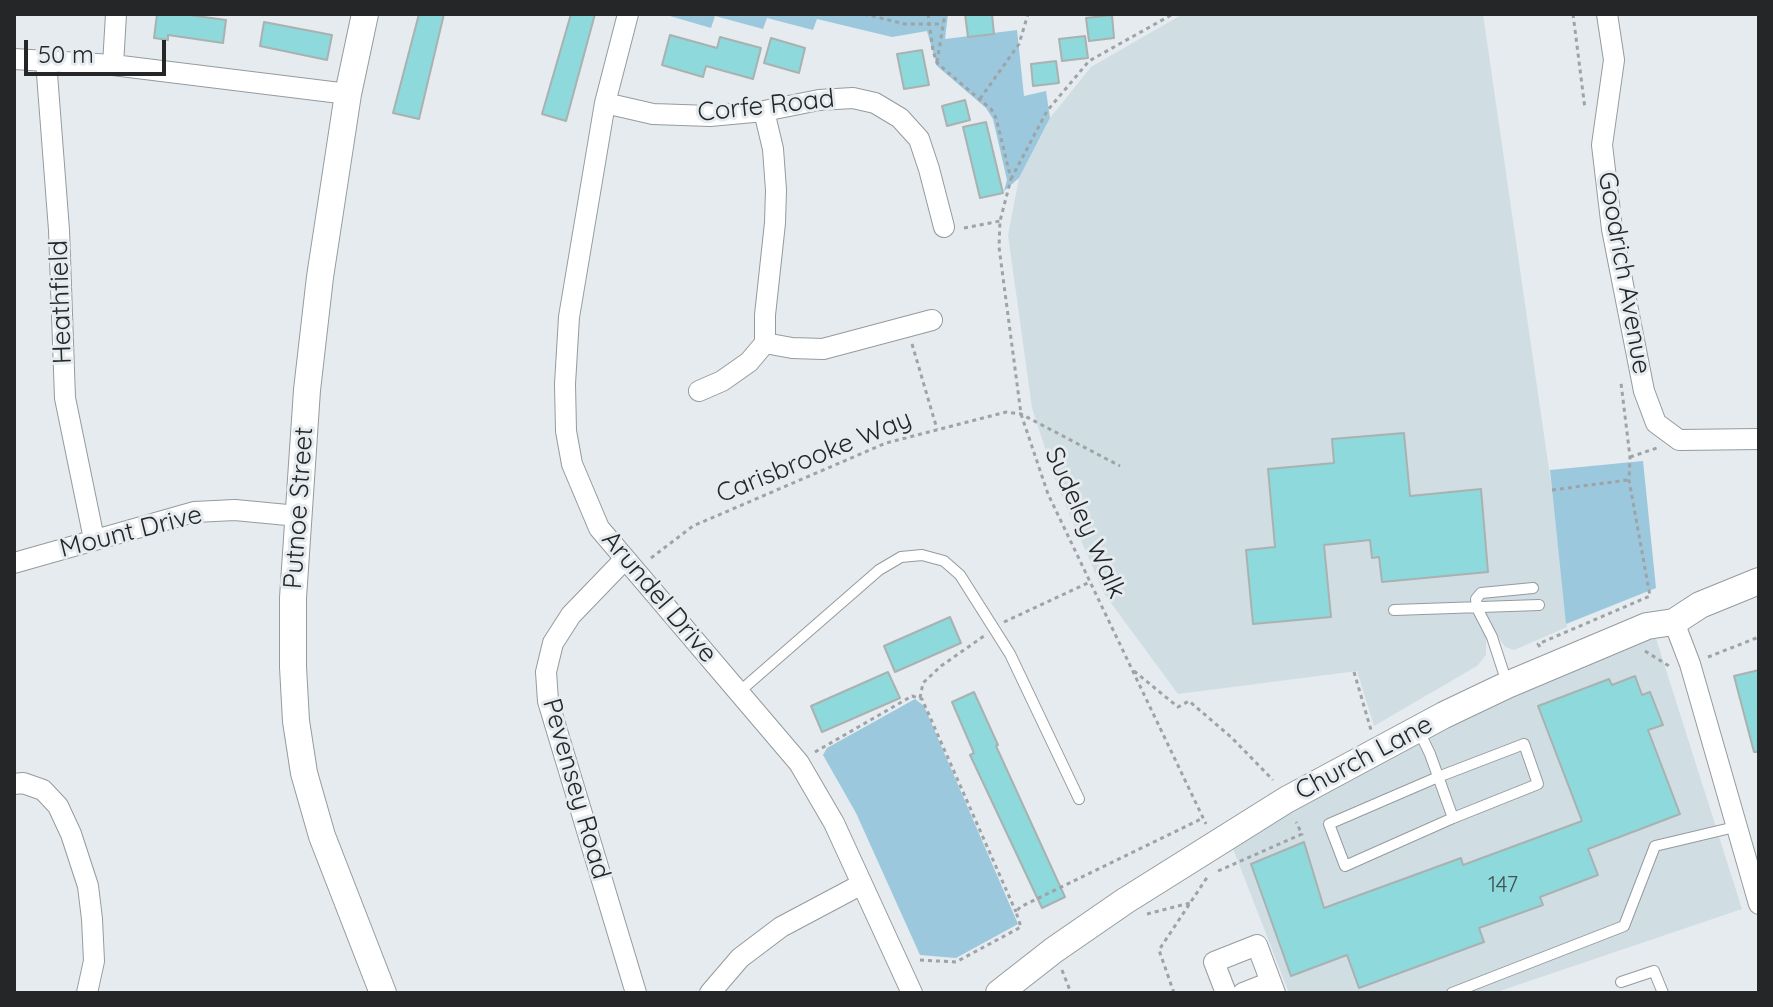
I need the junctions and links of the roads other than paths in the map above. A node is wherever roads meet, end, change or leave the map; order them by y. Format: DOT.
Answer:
graph roads {
  1 [pos="116,14"];
  2 [pos="365,14"];
  3 [pos="628,14"];
  4 [pos="1607,14"];
  5 [pos="14,59"];
  6 [pos="46,61"];
  7 [pos="113,65"];
  8 [pos="348,94"];
  9 [pos="605,103"];
  10 [pos="764,111"];
  11 [pos="944,227"];
  12 [pos="932,320"];
  13 [pos="765,343"];
  14 [pos="699,391"];
  15 [pos="1759,439"];
  16 [pos="298,516"];
  17 [pos="94,539"];
  18 [pos="14,563"];
  19 [pos="630,564"];
  20 [pos="1759,581"];
  21 [pos="1533,588"];
  22 [pos="1539,605"];
  23 [pos="1477,608"];
  24 [pos="1394,610"];
  25 [pos="1674,622"];
  26 [pos="1507,685"];
  27 [pos="739,692"];
  28 [pos="1418,730"];
  29 [pos="1438,777"];
  30 [pos="14,784"];
  31 [pos="1079,799"];
  32 [pos="1453,818"];
  33 [pos="1735,827"];
  34 [pos="862,884"];
  35 [pos="1759,904"];
  36 [pos="1621,982"];
  37 [pos="1273,987"];
  38 [pos="87,993"];
  39 [pos="383,993"];
  40 [pos="636,993"];
  41 [pos="710,993"];
  42 [pos="912,993"];
  43 [pos="999,993"];
  44 [pos="1226,993"];
  45 [pos="1243,993"];
  46 [pos="1452,993"];
  47 [pos="1663,993"];
  1 -- 7 [label="street"];
  2 -- 8 [label="street, Putnoe Street"];
  3 -- 9 [label="street, Arundel Drive"];
  4 -- 15 [label="street, Goodrich Avenue"];
  5 -- 6 [label="street"];
  6 -- 7 [label="street"];
  6 -- 17 [label="street, Heathfield"];
  7 -- 8 [label="street"];
  8 -- 16 [label="street, Putnoe Street"];
  9 -- 10 [label="street, Corfe Road"];
  9 -- 19 [label="street, Arundel Drive"];
  10 -- 11 [label="street, Corfe Road"];
  10 -- 13 [label="street"];
  12 -- 13 [label="street"];
  13 -- 14 [label="street"];
  16 -- 17 [label="street, Mount Drive"];
  16 -- 39 [label="street, Putnoe Street"];
  17 -- 18 [label="street, Mount Drive"];
  19 -- 27 [label="street, Arundel Drive"];
  19 -- 40 [label="street, Pevensey Road"];
  20 -- 25 [label="street, Church Lane"];
  21 -- 23 [label="lane"];
  22 -- 23 [label="lane"];
  23 -- 24 [label="lane"];
  23 -- 26 [label="lane"];
  25 -- 26 [label="street, Church Lane"];
  25 -- 33 [label="street"];
  26 -- 28 [label="street, Church Lane"];
  27 -- 31 [label="lane"];
  27 -- 34 [label="street, Arundel Drive"];
  28 -- 29 [label="lane"];
  28 -- 43 [label="street, Church Lane"];
  29 -- 32 [label="lane"];
  29 -- 32 [label="lane"];
  29 -- 32 [label="lane"];
  30 -- 38 [label="street"];
  33 -- 35 [label="street"];
  33 -- 46 [label="lane"];
  34 -- 41 [label="street"];
  34 -- 42 [label="street, Arundel Drive"];
  36 -- 47 [label="lane"];
  37 -- 44 [label="street"];
  37 -- 45 [label="street"];
}
